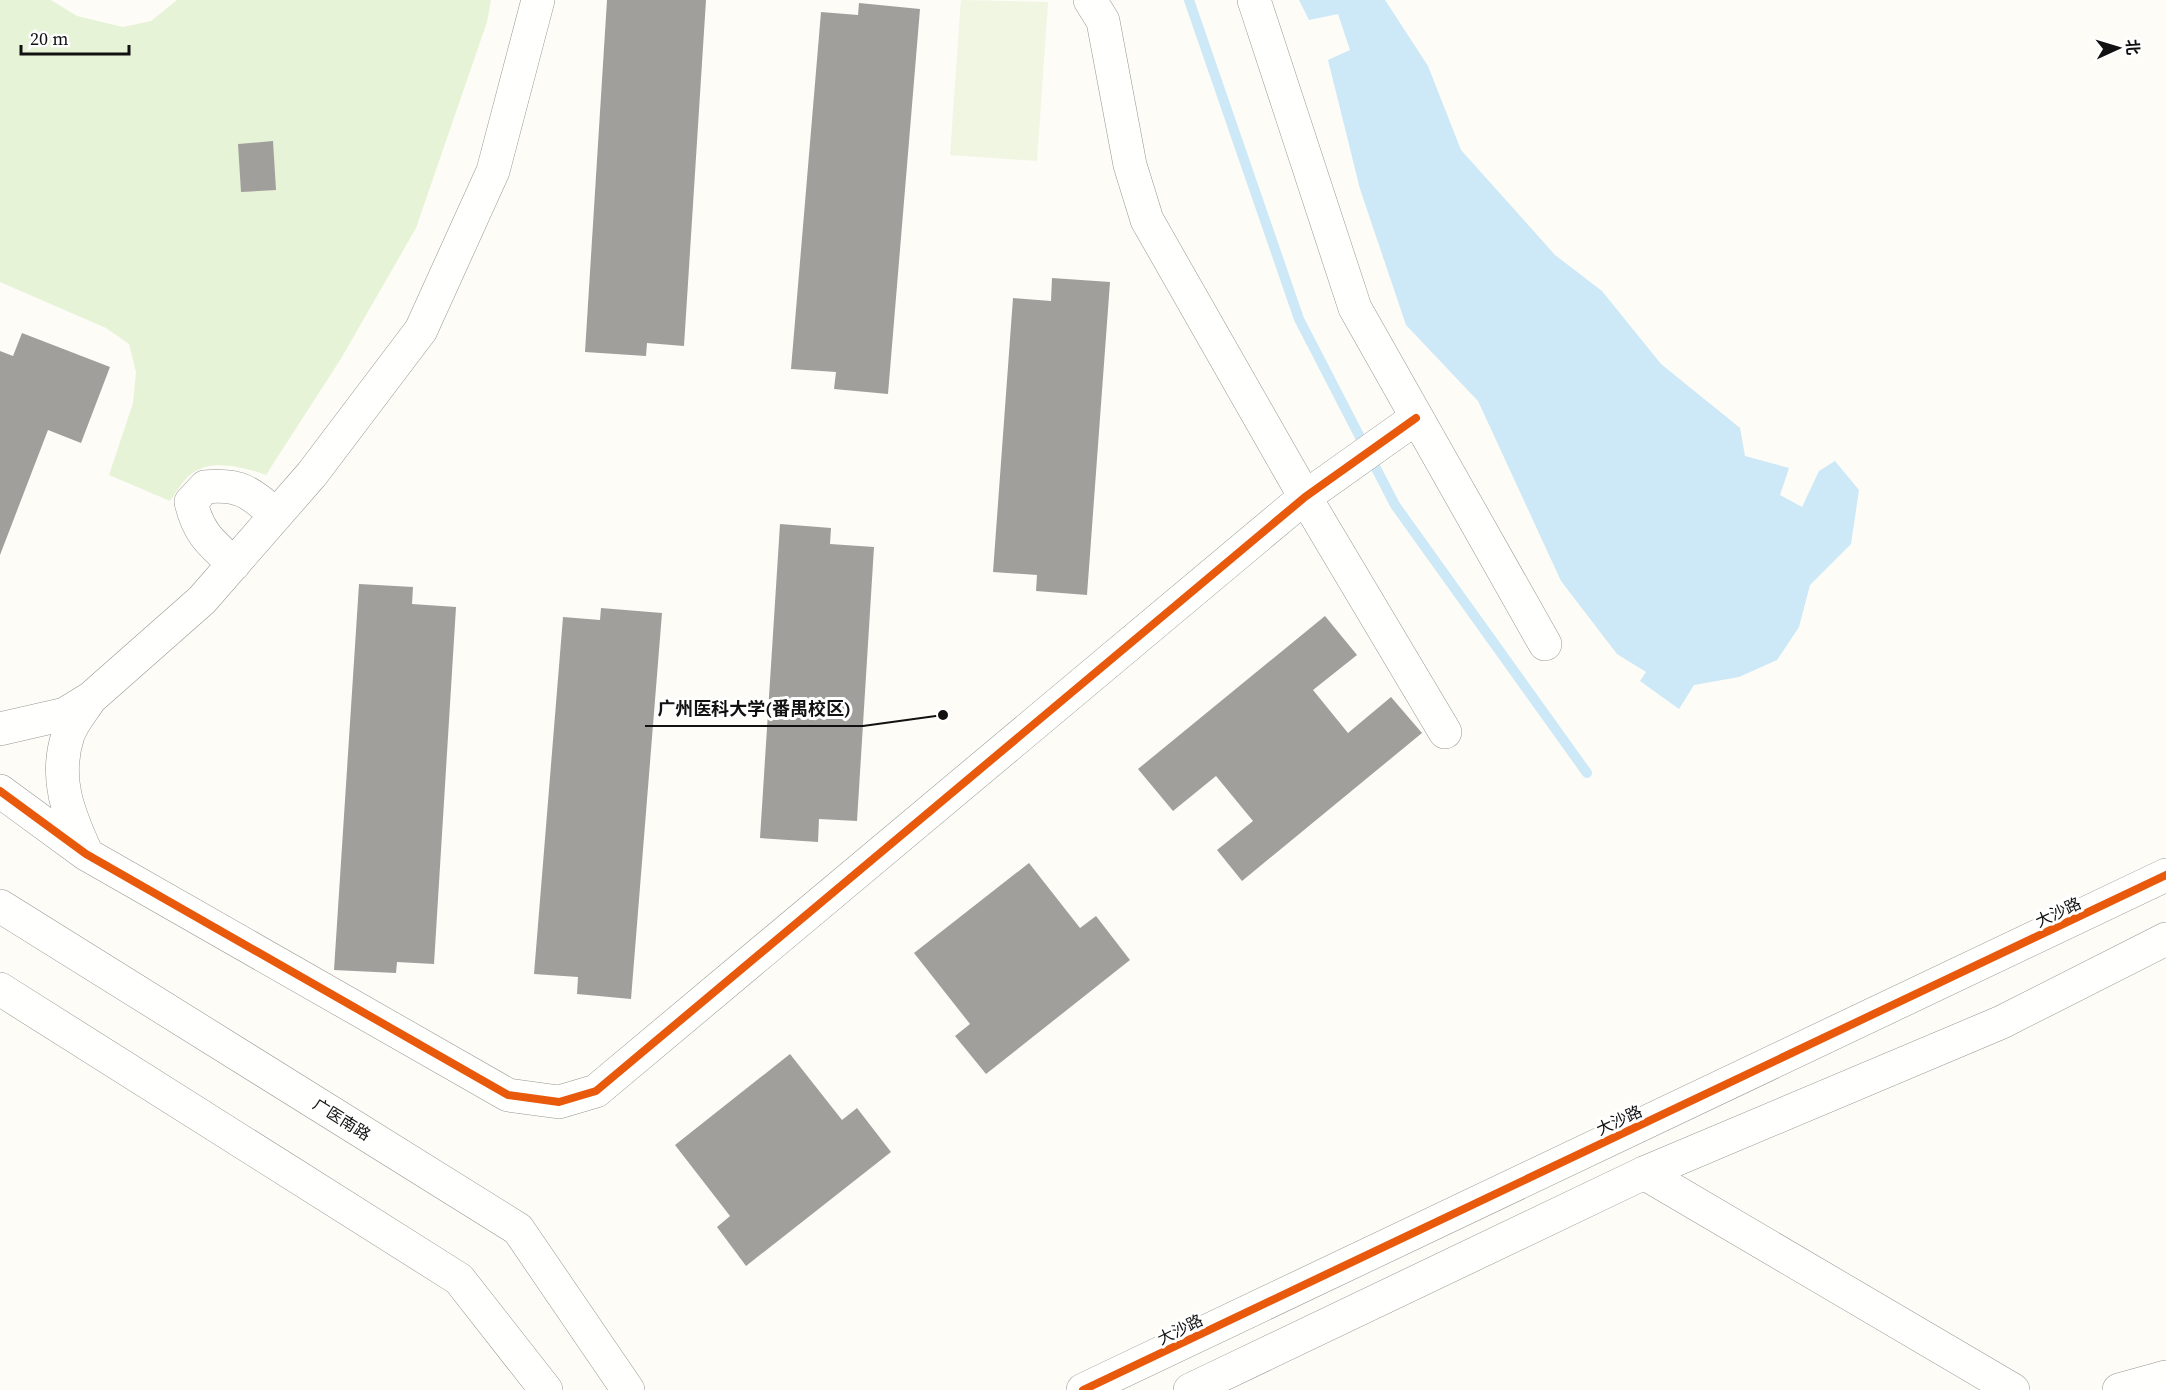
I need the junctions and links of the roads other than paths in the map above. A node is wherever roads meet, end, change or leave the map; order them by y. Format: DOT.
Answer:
graph roads {
  1 [pos="538,0"];
  2 [pos="1090,0"];
  3 [pos="1254,0"];
  4 [pos="1416,418"];
  5 [pos="1305,497"];
  6 [pos="276,515"];
  7 [pos="234,564"];
  8 [pos="1545,644"];
  9 [pos="91,698"];
  10 [pos="0,729"];
  11 [pos="1445,732"];
  12 [pos="0,791"];
  13 [pos="87,854"];
  14 [pos="2166,875"];
  15 [pos="0,906"];
  16 [pos="2166,939"];
  17 [pos="0,989"];
  18 [pos="1644,1173"];
  19 [pos="2166,1377"];
  20 [pos="546,1390"];
  21 [pos="628,1390"];
  22 [pos="1083,1390"];
  23 [pos="1190,1390"];
  24 [pos="2013,1390"];
  25 [pos="2119,1390"];
  1 -- 6 [label="street"];
  2 -- 5 [label="street"];
  3 -- 4 [label="street"];
  4 -- 5 [label="street"];
  4 -- 8 [label="street"];
  5 -- 11 [label="street"];
  5 -- 13 [label="street"];
  6 -- 7 [label="street"];
  6 -- 7 [label="street"];
  7 -- 9 [label="street"];
  9 -- 10 [label="street"];
  9 -- 13 [label="street"];
  12 -- 13 [label="street"];
  14 -- 22 [label="street, 大沙路"];
  15 -- 21 [label="street, 广医南路"];
  16 -- 18 [label="street"];
  17 -- 20 [label="street"];
  18 -- 23 [label="street"];
  18 -- 24 [label="street"];
  19 -- 25 [label="street"];
}
